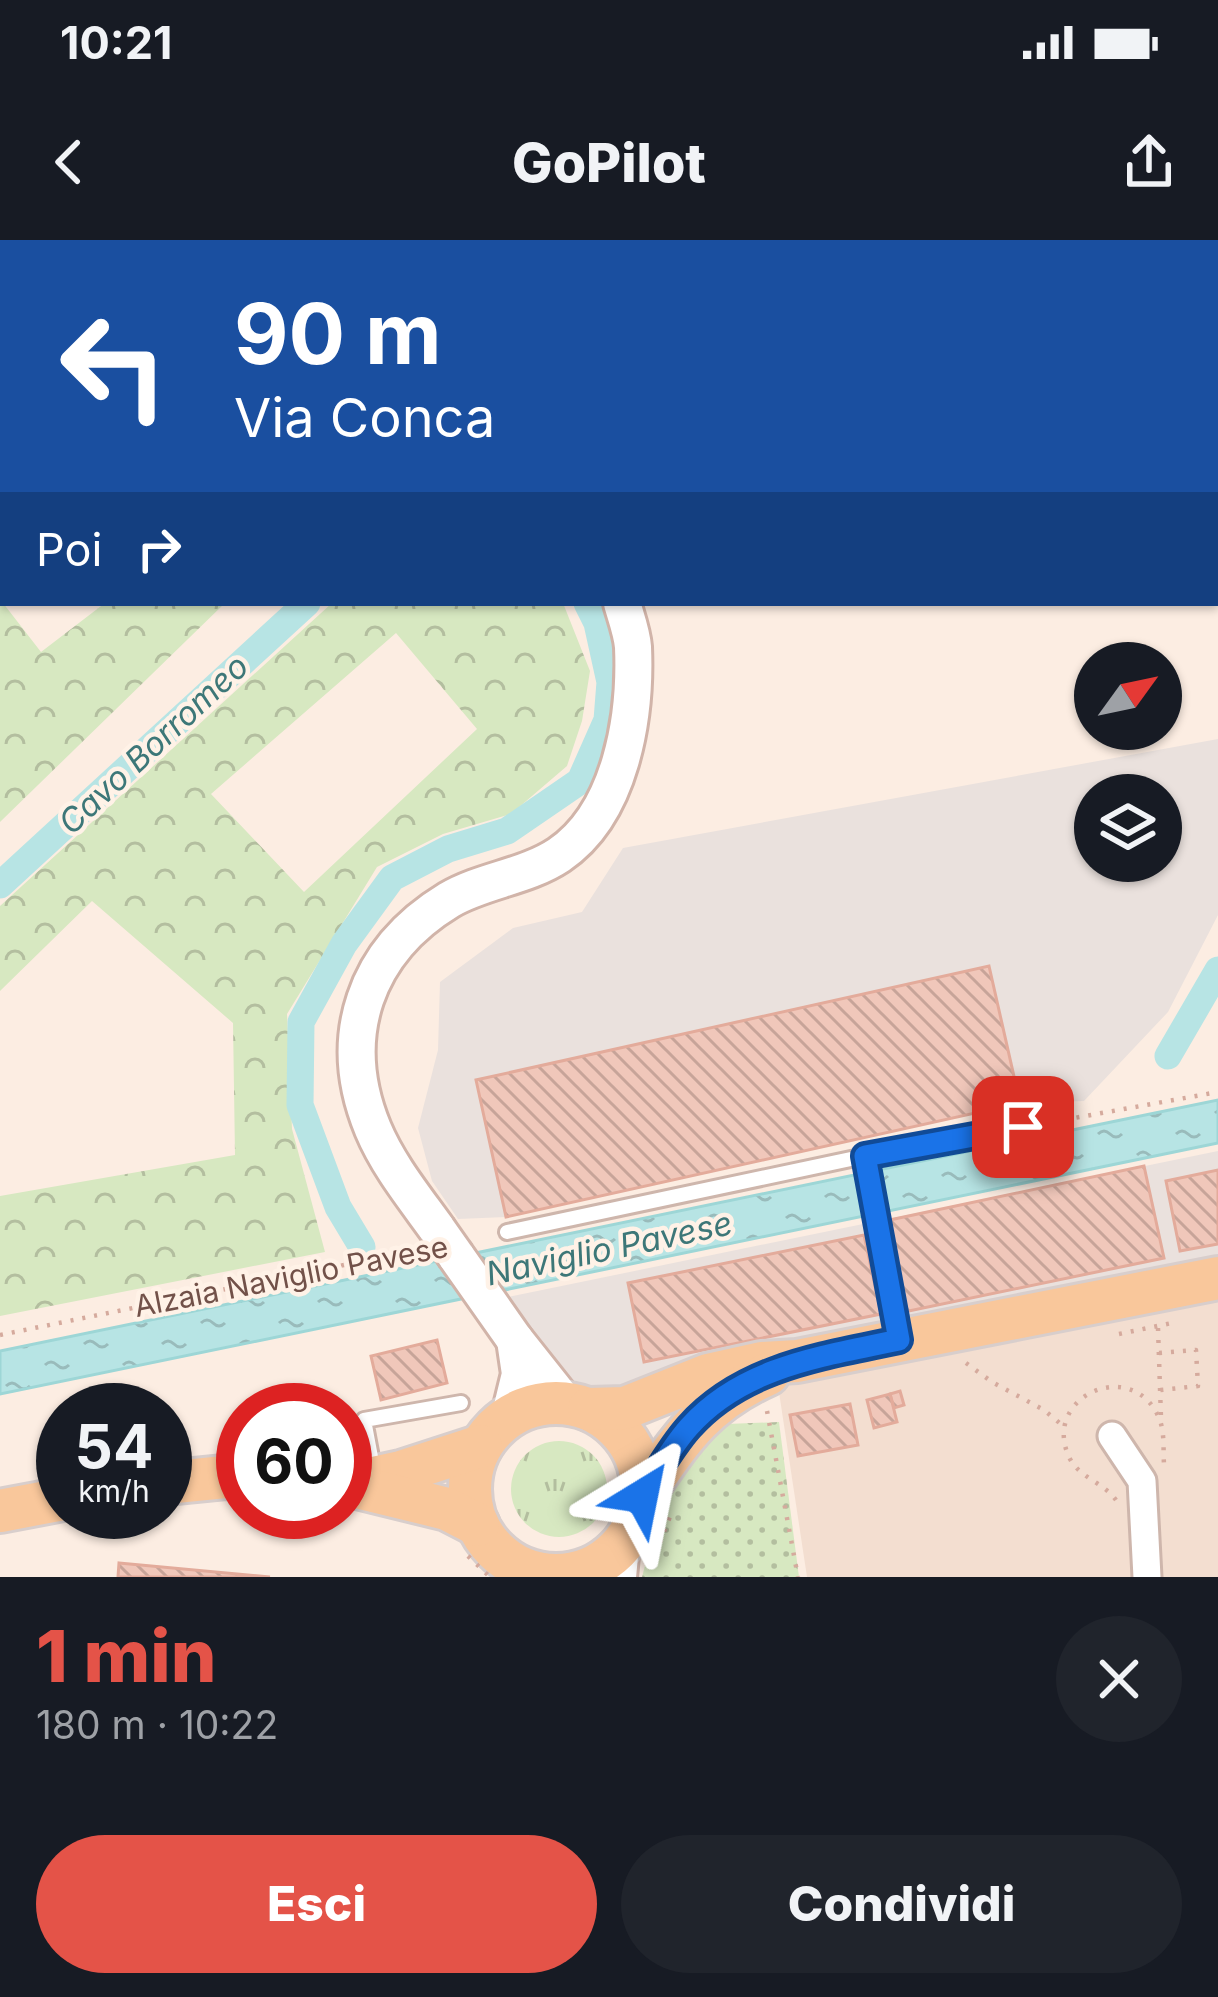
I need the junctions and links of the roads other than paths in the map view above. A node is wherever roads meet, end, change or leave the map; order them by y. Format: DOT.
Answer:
graph roads {
  1 [pos="623,606"];
  2 [pos="1023,1127"];
  3 [pos="866,1164"];
  4 [pos="506,1232"];
  5 [pos="1218,1278"];
  6 [pos="897,1330"];
  7 [pos="515,1340"];
  8 [pos="797,1361"];
  9 [pos="461,1403"];
  10 [pos="577,1406"];
  11 [pos="510,1415"];
  12 [pos="372,1419"];
  13 [pos="1112,1436"];
  14 [pos="481,1447"];
  15 [pos="372,1478"];
  16 [pos="372,1487"];
  17 [pos="642,1496"];
  18 [pos="36,1504"];
  19 [pos="0,1511"];
  20 [pos="478,1525"];
  21 [pos="620,1561"];
  22 [pos="532,1574"];
  23 [pos="1147,1577"];
  1 -- 7 [label="street, bridge"];
  2 -- 3 [label="lane"];
  3 -- 4 [label="lane"];
  3 -- 6 [label="lane"];
  5 -- 6 [label="main road"];
  6 -- 8 [label="main road"];
  7 -- 10 [label="street"];
  7 -- 11 [label="street"];
  8 -- 10 [label="main road"];
  8 -- 17 [label="main road"];
  9 -- 12 [label="lane"];
  10 -- 11 [label="main road"];
  10 -- 17 [label="main road"];
  11 -- 14 [label="main road"];
  13 -- 23 [label="street"];
  14 -- 15 [label="main road"];
  14 -- 20 [label="main road"];
  16 -- 20 [label="main road"];
  17 -- 21 [label="main road"];
  18 -- 19 [label="main road"];
  20 -- 22 [label="main road"];
  21 -- 22 [label="main road"];
}
